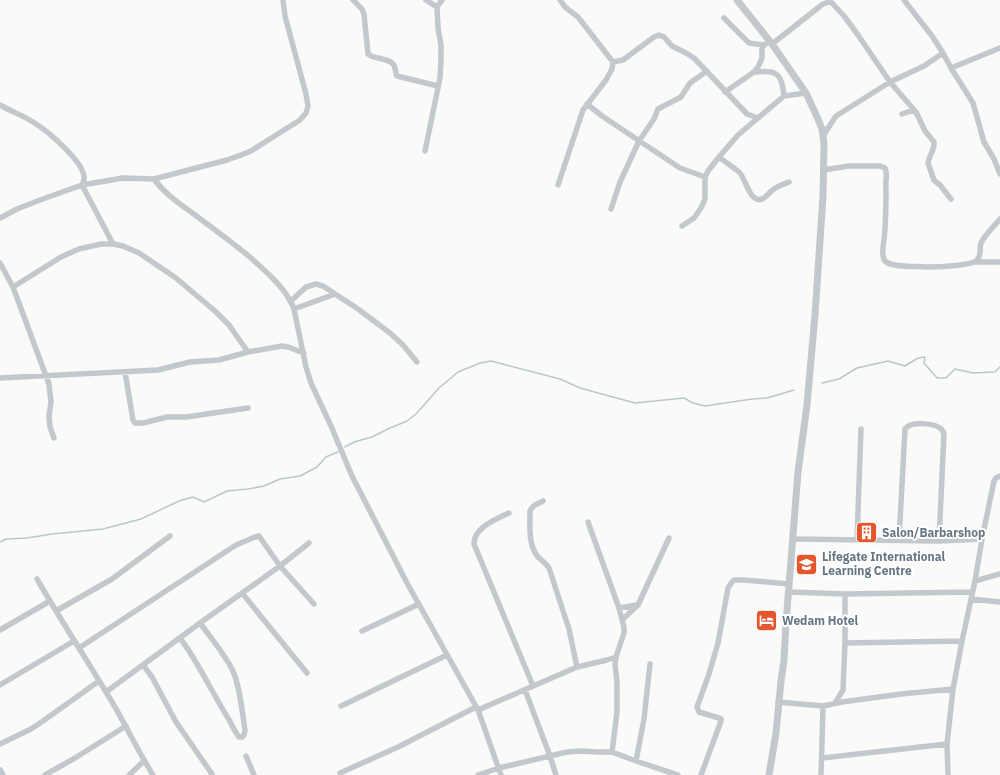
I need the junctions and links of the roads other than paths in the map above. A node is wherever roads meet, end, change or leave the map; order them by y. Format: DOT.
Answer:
graph roads {
  1 [pos="282,0"];
  2 [pos="354,0"];
  3 [pos="426,0"];
  4 [pos="442,0"];
  5 [pos="560,0"];
  6 [pos="737,0"];
  7 [pos="904,0"];
  8 [pos="830,1"];
  9 [pos="437,7"];
  10 [pos="724,18"];
  11 [pos="768,43"];
  12 [pos="1000,48"];
  13 [pos="943,53"];
  14 [pos="613,62"];
  15 [pos="951,68"];
  16 [pos="707,71"];
  17 [pos="754,72"];
  18 [pos="890,82"];
  19 [pos="438,86"];
  20 [pos="725,92"];
  21 [pos="806,93"];
  22 [pos="784,96"];
  23 [pos="587,104"];
  24 [pos="0,105"];
  25 [pos="916,112"];
  26 [pos="902,114"];
  27 [pos="758,118"];
  28 [pos="823,136"];
  29 [pos="639,141"];
  30 [pos="425,151"];
  31 [pos="719,157"];
  32 [pos="823,170"];
  33 [pos="1000,174"];
  34 [pos="705,177"];
  35 [pos="154,179"];
  36 [pos="789,182"];
  37 [pos="82,185"];
  38 [pos="558,185"];
  39 [pos="951,199"];
  40 [pos="612,209"];
  41 [pos="0,218"];
  42 [pos="1000,219"];
  43 [pos="682,226"];
  44 [pos="113,244"];
  45 [pos="976,262"];
  46 [pos="1000,262"];
  47 [pos="0,263"];
  48 [pos="13,287"];
  49 [pos="336,294"];
  50 [pos="291,301"];
  51 [pos="294,309"];
  52 [pos="248,352"];
  53 [pos="304,354"];
  54 [pos="417,362"];
  55 [pos="125,372"];
  56 [pos="46,376"];
  57 [pos="0,378"];
  58 [pos="248,408"];
  59 [pos="861,430"];
  60 [pos="54,438"];
  61 [pos="1000,476"];
  62 [pos="543,501"];
  63 [pos="510,513"];
  64 [pos="588,522"];
  65 [pos="170,536"];
  66 [pos="669,538"];
  67 [pos="793,539"];
  68 [pos="982,539"];
  69 [pos="857,540"];
  70 [pos="899,540"];
  71 [pos="939,541"];
  72 [pos="309,542"];
  73 [pos="280,566"];
  74 [pos="1000,574"];
  75 [pos="37,579"];
  76 [pos="975,581"];
  77 [pos="789,584"];
  78 [pos="788,592"];
  79 [pos="972,592"];
  80 [pos="242,593"];
  81 [pos="845,594"];
  82 [pos="971,599"];
  83 [pos="50,601"];
  84 [pos="1000,602"];
  85 [pos="314,604"];
  86 [pos="419,604"];
  87 [pos="638,605"];
  88 [pos="620,608"];
  89 [pos="56,611"];
  90 [pos="623,619"];
  91 [pos="200,623"];
  92 [pos="0,630"];
  93 [pos="362,631"];
  94 [pos="180,638"];
  95 [pos="74,641"];
  96 [pos="962,641"];
  97 [pos="845,643"];
  98 [pos="79,648"];
  99 [pos="447,655"];
  100 [pos="616,657"];
  101 [pos="607,660"];
  102 [pos="615,664"];
  103 [pos="650,664"];
  104 [pos="143,665"];
  105 [pos="577,667"];
  106 [pos="307,673"];
  107 [pos="99,681"];
  108 [pos="0,685"];
  109 [pos="533,686"];
  110 [pos="954,689"];
  111 [pos="526,690"];
  112 [pos="843,690"];
  113 [pos="106,692"];
  114 [pos="849,701"];
  115 [pos="778,702"];
  116 [pos="836,703"];
  117 [pos="341,706"];
  118 [pos="823,706"];
  119 [pos="477,709"];
  120 [pos="126,726"];
  121 [pos="0,744"];
  122 [pos="947,744"];
  123 [pos="612,752"];
  124 [pos="246,756"];
  125 [pos="550,756"];
  126 [pos="822,758"];
  127 [pos="144,761"];
  128 [pos="636,761"];
  129 [pos="499,768"];
  130 [pos="0,770"];
  131 [pos="340,773"];
  132 [pos="212,774"];
  133 [pos="3,775"];
  134 [pos="46,775"];
  135 [pos="129,775"];
  136 [pos="153,775"];
  137 [pos="254,775"];
  138 [pos="478,775"];
  139 [pos="501,775"];
  140 [pos="556,775"];
  141 [pos="678,775"];
  142 [pos="701,775"];
  143 [pos="769,775"];
  144 [pos="821,775"];
  145 [pos="948,775"];
  1 -- 35 [label="street"];
  2 -- 19 [label="street"];
  3 -- 9 [label="street"];
  4 -- 9 [label="street"];
  5 -- 14 [label="street"];
  6 -- 11 [label="street"];
  7 -- 13 [label="street"];
  8 -- 11 [label="street"];
  8 -- 18 [label="street"];
  9 -- 19 [label="street"];
  10 -- 11 [label="street"];
  11 -- 17 [label="street"];
  11 -- 21 [label="street"];
  12 -- 15 [label="street"];
  13 -- 15 [label="street"];
  13 -- 18 [label="street"];
  14 -- 16 [label="street"];
  14 -- 23 [label="street"];
  15 -- 33 [label="street"];
  16 -- 20 [label="street"];
  16 -- 29 [label="street"];
  17 -- 20 [label="street"];
  17 -- 22 [label="street"];
  18 -- 25 [label="street"];
  18 -- 28 [label="street"];
  19 -- 30 [label="street"];
  20 -- 27 [label="street"];
  21 -- 22 [label="street"];
  21 -- 28 [label="street"];
  22 -- 27 [label="street"];
  23 -- 29 [label="street"];
  23 -- 38 [label="street"];
  24 -- 37 [label="street"];
  25 -- 26 [label="street"];
  25 -- 39 [label="street"];
  27 -- 31 [label="street"];
  28 -- 32 [label="street"];
  29 -- 34 [label="street"];
  29 -- 40 [label="street"];
  31 -- 34 [label="street"];
  31 -- 36 [label="street"];
  32 -- 45 [label="street"];
  32 -- 67 [label="street"];
  34 -- 43 [label="street"];
  35 -- 37 [label="street"];
  35 -- 50 [label="street"];
  37 -- 41 [label="street"];
  37 -- 44 [label="street"];
  42 -- 45 [label="street"];
  44 -- 48 [label="street"];
  44 -- 52 [label="street"];
  45 -- 46 [label="street"];
  47 -- 48 [label="street"];
  48 -- 56 [label="street"];
  49 -- 50 [label="street"];
  49 -- 51 [label="street"];
  49 -- 54 [label="street"];
  50 -- 51 [label="street"];
  51 -- 53 [label="street"];
  52 -- 53 [label="street"];
  52 -- 55 [label="street"];
  53 -- 86 [label="street"];
  55 -- 56 [label="street"];
  55 -- 58 [label="street"];
  56 -- 57 [label="street"];
  56 -- 60 [label="street"];
  59 -- 69 [label="street"];
  61 -- 68 [label="street"];
  62 -- 105 [label="street"];
  63 -- 109 [label="street"];
  64 -- 88 [label="street"];
  65 -- 89 [label="street"];
  66 -- 87 [label="street"];
  67 -- 69 [label="street"];
  67 -- 77 [label="street"];
  68 -- 71 [label="street"];
  68 -- 76 [label="street"];
  69 -- 70 [label="street"];
  70 -- 71 [label="street"];
  70 -- 71 [label="street"];
  72 -- 73 [label="street"];
  73 -- 80 [label="street"];
  73 -- 85 [label="street"];
  73 -- 98 [label="street"];
  74 -- 76 [label="street"];
  75 -- 83 [label="street"];
  76 -- 79 [label="street"];
  77 -- 78 [label="street"];
  77 -- 142 [label="street"];
  78 -- 81 [label="street"];
  78 -- 115 [label="street"];
  79 -- 81 [label="street"];
  79 -- 82 [label="street"];
  80 -- 91 [label="street"];
  80 -- 106 [label="street"];
  81 -- 97 [label="street"];
  82 -- 84 [label="street"];
  82 -- 96 [label="street"];
  83 -- 89 [label="street"];
  83 -- 92 [label="street"];
  86 -- 93 [label="street"];
  86 -- 99 [label="street"];
  87 -- 88 [label="street"];
  87 -- 90 [label="street"];
  88 -- 90 [label="street"];
  89 -- 95 [label="street"];
  90 -- 100 [label="street"];
  91 -- 94 [label="street"];
  91 -- 94 [label="street"];
  94 -- 104 [label="street"];
  95 -- 98 [label="street"];
  95 -- 108 [label="street"];
  96 -- 97 [label="street"];
  96 -- 110 [label="street"];
  97 -- 112 [label="street"];
  98 -- 107 [label="street"];
  99 -- 117 [label="street"];
  99 -- 119 [label="street"];
  100 -- 101 [label="street"];
  100 -- 102 [label="street"];
  101 -- 102 [label="street"];
  101 -- 105 [label="street"];
  102 -- 123 [label="street"];
  103 -- 128 [label="street"];
  104 -- 113 [label="street"];
  104 -- 132 [label="street"];
  105 -- 109 [label="street"];
  107 -- 113 [label="street"];
  107 -- 121 [label="street"];
  109 -- 111 [label="street"];
  110 -- 114 [label="street"];
  110 -- 122 [label="street"];
  111 -- 119 [label="street"];
  111 -- 125 [label="street"];
  112 -- 114 [label="street"];
  112 -- 116 [label="street"];
  113 -- 120 [label="street"];
  114 -- 116 [label="street"];
  115 -- 118 [label="street"];
  115 -- 143 [label="street"];
  116 -- 118 [label="street"];
  118 -- 126 [label="street"];
  119 -- 129 [label="street"];
  119 -- 131 [label="street"];
  120 -- 127 [label="street"];
  120 -- 134 [label="street"];
  122 -- 126 [label="street"];
  122 -- 145 [label="street"];
  123 -- 125 [label="street"];
  123 -- 128 [label="street"];
  124 -- 137 [label="street"];
  125 -- 129 [label="street"];
  125 -- 140 [label="street"];
  126 -- 144 [label="street"];
  127 -- 135 [label="street"];
  127 -- 136 [label="street"];
  128 -- 141 [label="street"];
  129 -- 138 [label="street"];
  129 -- 139 [label="street"];
  130 -- 133 [label="street"];
}
